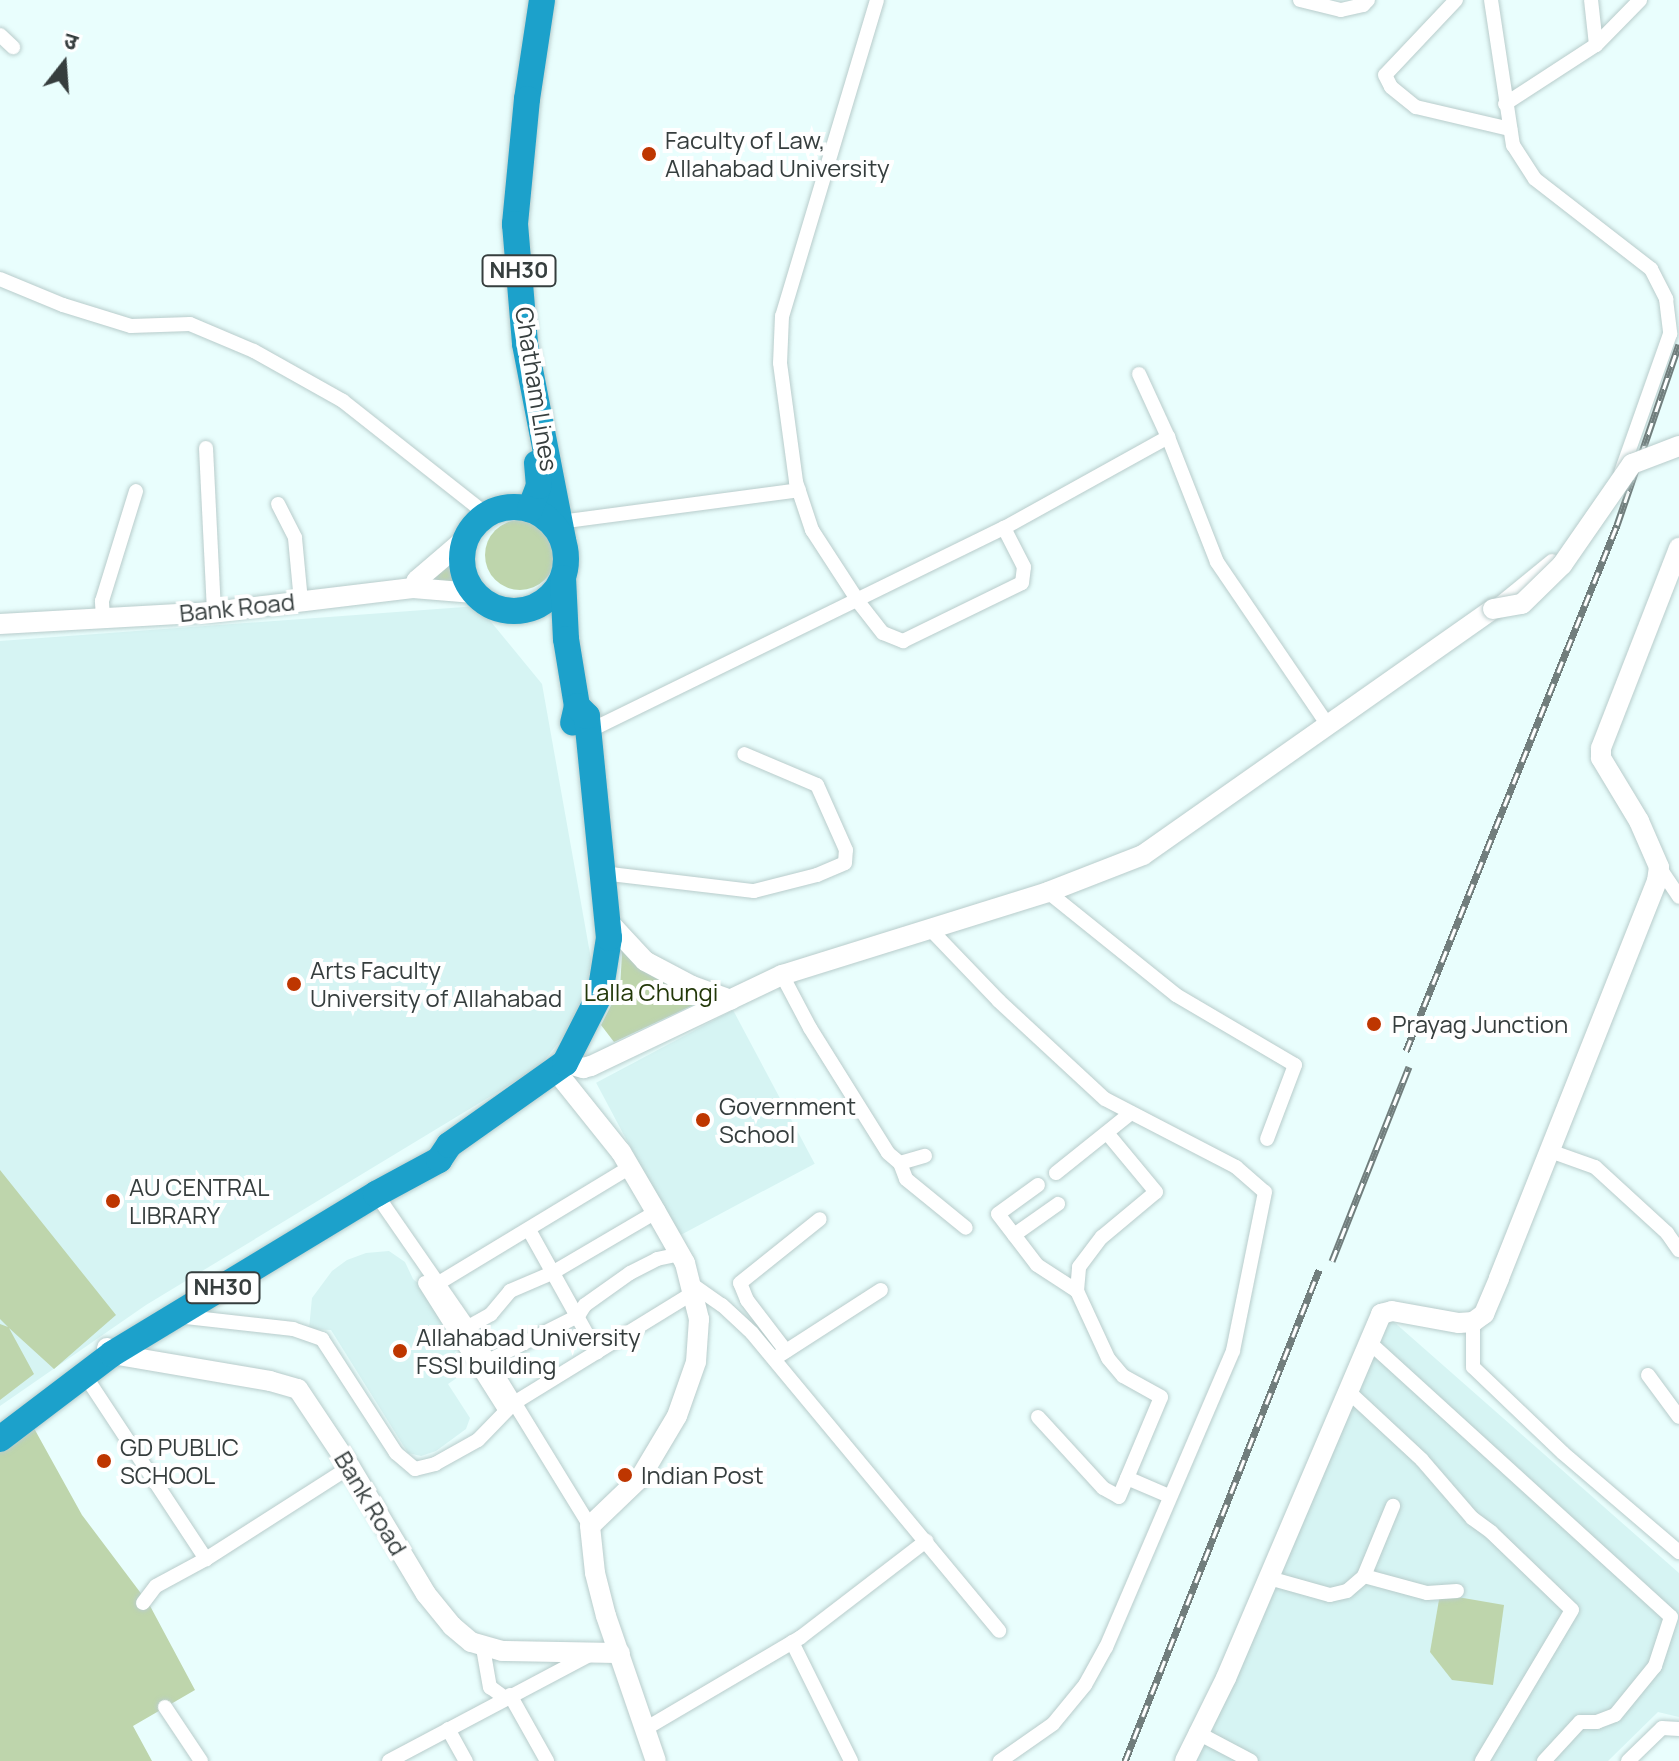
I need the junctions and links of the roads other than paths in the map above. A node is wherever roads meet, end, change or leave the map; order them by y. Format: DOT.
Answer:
graph roads {
  1 [pos="525,0"];
  2 [pos="542,0"];
  3 [pos="877,0"];
  4 [pos="1300,0"];
  5 [pos="1368,0"];
  6 [pos="1456,0"];
  7 [pos="1491,0"];
  8 [pos="1591,0"];
  9 [pos="1640,0"];
  10 [pos="0,35"];
  11 [pos="1596,45"];
  12 [pos="13,47"];
  13 [pos="1505,104"];
  14 [pos="1510,129"];
  15 [pos="0,279"];
  16 [pos="1139,374"];
  17 [pos="1168,437"];
  18 [pos="1679,446"];
  19 [pos="206,448"];
  20 [pos="799,490"];
  21 [pos="136,491"];
  22 [pos="278,504"];
  23 [pos="530,509"];
  24 [pos="486,514"];
  25 [pos="1004,528"];
  26 [pos="561,531"];
  27 [pos="465,539"];
  28 [pos="1679,548"];
  29 [pos="563,578"];
  30 [pos="413,588"];
  31 [pos="474,593"];
  32 [pos="857,600"];
  33 [pos="301,601"];
  34 [pos="1493,609"];
  35 [pos="214,612"];
  36 [pos="103,617"];
  37 [pos="0,624"];
  38 [pos="577,706"];
  39 [pos="1327,724"];
  40 [pos="589,731"];
  41 [pos="744,754"];
  42 [pos="1659,867"];
  43 [pos="602,873"];
  44 [pos="1048,892"];
  45 [pos="1679,897"];
  46 [pos="606,918"];
  47 [pos="930,929"];
  48 [pos="605,949"];
  49 [pos="782,975"];
  50 [pos="731,1000"];
  51 [pos="560,1067"];
  52 [pos="1131,1113"];
  53 [pos="1107,1133"];
  54 [pos="1267,1139"];
  55 [pos="449,1145"];
  56 [pos="1550,1151"];
  57 [pos="925,1156"];
  58 [pos="900,1163"];
  59 [pos="630,1167"];
  60 [pos="1056,1173"];
  61 [pos="1038,1185"];
  62 [pos="376,1194"];
  63 [pos="1058,1204"];
  64 [pos="656,1212"];
  65 [pos="820,1219"];
  66 [pos="966,1228"];
  67 [pos="392,1230"];
  68 [pos="529,1230"];
  69 [pos="1014,1235"];
  70 [pos="1679,1250"];
  71 [pos="680,1254"];
  72 [pos="552,1273"];
  73 [pos="437,1284"];
  74 [pos="691,1288"];
  75 [pos="881,1290"];
  76 [pos="1077,1291"];
  77 [pos="176,1316"];
  78 [pos="578,1316"];
  79 [pos="1473,1322"];
  80 [pos="468,1327"];
  81 [pos="1369,1342"];
  82 [pos="108,1349"];
  83 [pos="597,1352"];
  84 [pos="780,1355"];
  85 [pos="488,1361"];
  86 [pos="84,1374"];
  87 [pos="1648,1375"];
  88 [pos="1350,1393"];
  89 [pos="510,1407"];
  90 [pos="1038,1417"];
  91 [pos="1679,1417"];
  92 [pos="0,1421"];
  93 [pos="0,1439"];
  94 [pos="350,1467"];
  95 [pos="1127,1478"];
  96 [pos="1169,1496"];
  97 [pos="1393,1506"];
  98 [pos="590,1526"];
  99 [pos="926,1541"];
  100 [pos="1679,1552"];
  101 [pos="206,1559"];
  102 [pos="1364,1576"];
  103 [pos="1269,1578"];
  104 [pos="1457,1591"];
  105 [pos="143,1603"];
  106 [pos="999,1631"];
  107 [pos="792,1642"];
  108 [pos="483,1648"];
  109 [pos="620,1653"];
  110 [pos="590,1655"];
  111 [pos="507,1696"];
  112 [pos="165,1707"];
  113 [pos="448,1729"];
  114 [pos="645,1729"];
  115 [pos="1679,1729"];
  116 [pos="1196,1732"];
  117 [pos="407,1757"];
  118 [pos="201,1761"];
  119 [pos="389,1761"];
  120 [pos="466,1761"];
  121 [pos="547,1761"];
  122 [pos="656,1761"];
  123 [pos="851,1761"];
  124 [pos="1000,1761"];
  125 [pos="1185,1761"];
  126 [pos="1251,1761"];
  127 [pos="1482,1761"];
  128 [pos="1544,1761"];
  129 [pos="1628,1761"];
  1 -- 23 [label="highway, Chatham Lines / NH30"];
  2 -- 26 [label="highway, Chatham Lines / NH30"];
  3 -- 20 [label="street"];
  4 -- 5 [label="street"];
  6 -- 14 [label="street"];
  7 -- 13 [label="street"];
  8 -- 11 [label="street"];
  9 -- 11 [label="street"];
  10 -- 12 [label="street"];
  11 -- 13 [label="street"];
  13 -- 14 [label="street"];
  14 -- 34 [label="street"];
  15 -- 24 [label="street"];
  16 -- 17 [label="street"];
  17 -- 25 [label="street"];
  17 -- 39 [label="street"];
  18 -- 34 [label="street, bridge"];
  19 -- 35 [label="street"];
  20 -- 26 [label="street"];
  20 -- 32 [label="street"];
  21 -- 36 [label="street"];
  22 -- 33 [label="street"];
  23 -- 24 [label="highway"];
  23 -- 26 [label="highway"];
  24 -- 27 [label="highway"];
  25 -- 32 [label="street"];
  25 -- 32 [label="street"];
  26 -- 29 [label="highway, Chatham Lines / NH30"];
  27 -- 30 [label="street"];
  27 -- 31 [label="highway"];
  28 -- 42 [label="street"];
  29 -- 31 [label="highway"];
  29 -- 38 [label="highway, Chatham Lines / NH30"];
  30 -- 31 [label="street, Bank Road"];
  30 -- 33 [label="street, Bank Road"];
  32 -- 40 [label="street"];
  33 -- 35 [label="street, Bank Road"];
  34 -- 39 [label="street"];
  35 -- 36 [label="street, Bank Road"];
  36 -- 37 [label="street, Bank Road"];
  38 -- 40 [label="highway, Chatham Lines / NH30"];
  38 -- 48 [label="highway, Chatham Lines / NH30"];
  39 -- 44 [label="street"];
  40 -- 43 [label="highway, Chatham Lines / NH30"];
  41 -- 43 [label="street"];
  42 -- 45 [label="street"];
  42 -- 56 [label="street"];
  43 -- 46 [label="highway, Chatham Lines / NH30"];
  44 -- 47 [label="street"];
  44 -- 54 [label="street"];
  46 -- 48 [label="highway, Chatham Lines / NH30"];
  46 -- 50 [label="street"];
  47 -- 49 [label="street"];
  47 -- 52 [label="street"];
  48 -- 51 [label="highway, NH30"];
  49 -- 50 [label="street"];
  49 -- 58 [label="street"];
  50 -- 51 [label="street"];
  51 -- 55 [label="highway, NH30"];
  51 -- 59 [label="street"];
  52 -- 53 [label="street"];
  52 -- 96 [label="street"];
  53 -- 60 [label="street"];
  53 -- 76 [label="street"];
  55 -- 62 [label="highway, NH30"];
  55 -- 82 [label="highway"];
  56 -- 70 [label="street"];
  56 -- 79 [label="street"];
  57 -- 58 [label="street"];
  58 -- 66 [label="street"];
  59 -- 64 [label="street"];
  59 -- 68 [label="street"];
  61 -- 69 [label="street"];
  62 -- 73 [label="street"];
  62 -- 77 [label="highway, NH30"];
  63 -- 69 [label="street"];
  64 -- 71 [label="street"];
  64 -- 72 [label="street"];
  65 -- 84 [label="street"];
  67 -- 89 [label="street"];
  68 -- 72 [label="street"];
  68 -- 73 [label="street"];
  69 -- 76 [label="street"];
  71 -- 74 [label="street"];
  71 -- 78 [label="street"];
  72 -- 78 [label="street"];
  72 -- 80 [label="street"];
  73 -- 80 [label="street"];
  74 -- 83 [label="street"];
  74 -- 84 [label="street"];
  74 -- 98 [label="street"];
  75 -- 84 [label="street"];
  76 -- 95 [label="street"];
  77 -- 82 [label="highway, NH30"];
  77 -- 89 [label="street"];
  78 -- 83 [label="street"];
  78 -- 85 [label="street"];
  79 -- 81 [label="street"];
  79 -- 100 [label="street"];
  80 -- 85 [label="street"];
  81 -- 88 [label="street"];
  81 -- 128 [label="street"];
  82 -- 86 [label="highway, NH30"];
  82 -- 92 [label="highway"];
  82 -- 94 [label="street, Bank Road"];
  83 -- 89 [label="street"];
  84 -- 99 [label="street"];
  85 -- 89 [label="street"];
  86 -- 93 [label="highway, NH30"];
  86 -- 101 [label="street"];
  87 -- 91 [label="street"];
  88 -- 103 [label="street"];
  88 -- 127 [label="street"];
  89 -- 98 [label="street"];
  90 -- 95 [label="street"];
  94 -- 101 [label="street"];
  94 -- 108 [label="street, Bank Road"];
  95 -- 96 [label="street"];
  96 -- 124 [label="street"];
  97 -- 102 [label="street"];
  98 -- 109 [label="street"];
  99 -- 106 [label="street"];
  99 -- 107 [label="street"];
  101 -- 105 [label="street"];
  102 -- 103 [label="street"];
  102 -- 104 [label="street"];
  103 -- 116 [label="street"];
  107 -- 114 [label="street"];
  107 -- 123 [label="street"];
  108 -- 110 [label="street"];
  108 -- 111 [label="street"];
  109 -- 110 [label="street"];
  109 -- 114 [label="street"];
  110 -- 111 [label="street"];
  111 -- 113 [label="street"];
  111 -- 121 [label="street"];
  112 -- 118 [label="street"];
  113 -- 117 [label="street"];
  113 -- 120 [label="street"];
  114 -- 122 [label="street"];
  115 -- 129 [label="street"];
  116 -- 125 [label="street"];
  116 -- 126 [label="street"];
  117 -- 119 [label="street"];
}
